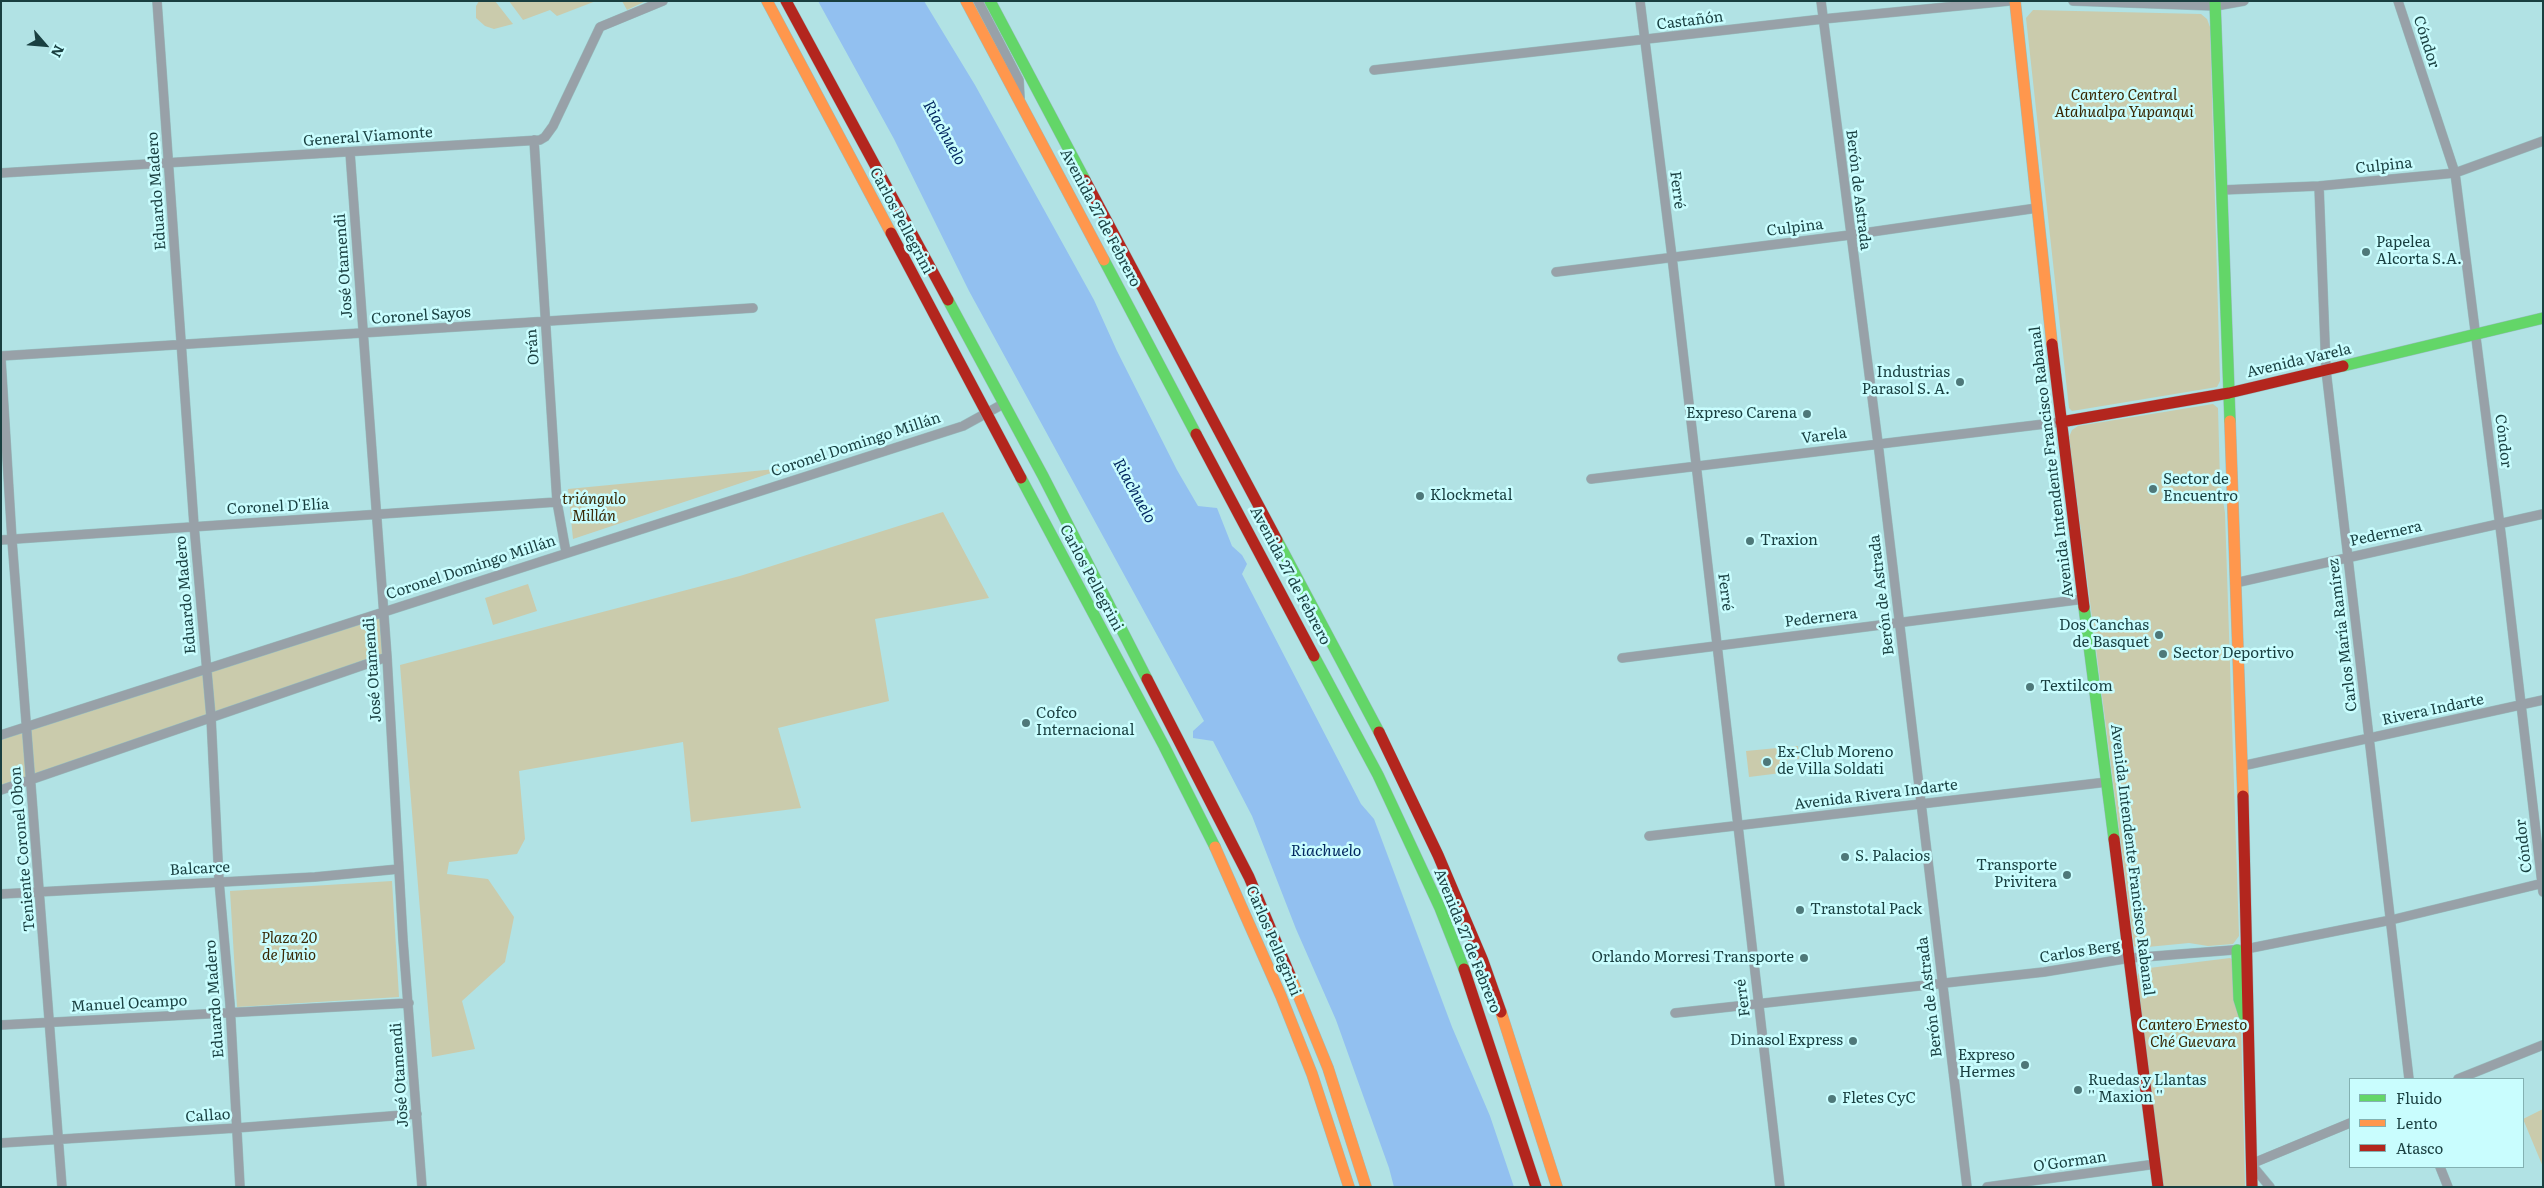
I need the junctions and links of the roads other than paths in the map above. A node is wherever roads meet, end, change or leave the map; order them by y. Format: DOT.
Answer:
graph roads {
  1 [pos="157,1"];
  2 [pos="663,1"];
  3 [pos="767,1"];
  4 [pos="786,1"];
  5 [pos="966,1"];
  6 [pos="978,1"];
  7 [pos="990,1"];
  8 [pos="1640,1"];
  9 [pos="1821,1"];
  10 [pos="2009,1"];
  11 [pos="2015,1"];
  12 [pos="2073,1"];
  13 [pos="2244,1"];
  14 [pos="2398,1"];
  15 [pos="2216,4"];
  16 [pos="1823,19"];
  17 [pos="1644,40"];
  18 [pos="1374,70"];
  19 [pos="1021,102"];
  20 [pos="534,140"];
  21 [pos="2543,141"];
  22 [pos="350,152"];
  23 [pos="168,163"];
  24 [pos="2455,173"];
  25 [pos="1,174"];
  26 [pos="2319,186"];
  27 [pos="2222,190"];
  28 [pos="2037,208"];
  29 [pos="1850,235"];
  30 [pos="1672,257"];
  31 [pos="1556,272"];
  32 [pos="753,308"];
  33 [pos="2543,318"];
  34 [pos="545,321"];
  35 [pos="362,334"];
  36 [pos="2476,335"];
  37 [pos="182,345"];
  38 [pos="1,358"];
  39 [pos="2326,370"];
  40 [pos="2229,394"];
  41 [pos="1003,404"];
  42 [pos="986,413"];
  43 [pos="2060,422"];
  44 [pos="1878,443"];
  45 [pos="1695,466"];
  46 [pos="1591,479"];
  47 [pos="557,502"];
  48 [pos="376,514"];
  49 [pos="2543,514"];
  50 [pos="2500,523"];
  51 [pos="194,525"];
  52 [pos="1,540"];
  53 [pos="12,540"];
  54 [pos="566,552"];
  55 [pos="2348,556"];
  56 [pos="2235,583"];
  57 [pos="1300,585"];
  58 [pos="1283,594"];
  59 [pos="2084,599"];
  60 [pos="383,611"];
  61 [pos="1899,622"];
  62 [pos="1717,644"];
  63 [pos="387,658"];
  64 [pos="1622,658"];
  65 [pos="206,669"];
  66 [pos="2543,700"];
  67 [pos="2521,705"];
  68 [pos="211,717"];
  69 [pos="26,727"];
  70 [pos="1,735"];
  71 [pos="2370,738"];
  72 [pos="2242,766"];
  73 [pos="31,780"];
  74 [pos="2107,782"];
  75 [pos="1,790"];
  76 [pos="1922,802"];
  77 [pos="1738,827"];
  78 [pos="1649,836"];
  79 [pos="400,869"];
  80 [pos="219,881"];
  81 [pos="2542,886"];
  82 [pos="40,892"];
  83 [pos="1,894"];
  84 [pos="2391,920"];
  85 [pos="2242,949"];
  86 [pos="2130,958"];
  87 [pos="1942,984"];
  88 [pos="409,1003"];
  89 [pos="1758,1004"];
  90 [pos="231,1012"];
  91 [pos="1675,1013"];
  92 [pos="50,1022"];
  93 [pos="1,1025"];
  94 [pos="1508,1032"];
  95 [pos="1489,1039"];
  96 [pos="2543,1045"];
  97 [pos="2409,1078"];
  98 [pos="2460,1078"];
  99 [pos="417,1114"];
  100 [pos="2349,1123"];
  101 [pos="236,1128"];
  102 [pos="58,1140"];
  103 [pos="1,1142"];
  104 [pos="2156,1164"];
  105 [pos="2251,1164"];
  106 [pos="2440,1168"];
  107 [pos="62,1187"];
  108 [pos="240,1187"];
  109 [pos="422,1187"];
  110 [pos="1349,1187"];
  111 [pos="1366,1187"];
  112 [pos="1536,1187"];
  113 [pos="1557,1187"];
  114 [pos="1780,1187"];
  115 [pos="1967,1187"];
  116 [pos="1987,1187"];
  117 [pos="2158,1187"];
  118 [pos="2252,1187"];
  119 [pos="2270,1187"];
  120 [pos="2448,1187"];
  1 -- 23 [label="street, Eduardo Madero"];
  2 -- 20 [label="street"];
  3 -- 42 [label="main road, Carlos Pellegrini"];
  4 -- 41 [label="main road, Carlos Pellegrini"];
  5 -- 19 [label="main road, Avenida 27 de Febrero"];
  6 -- 19 [label="street"];
  7 -- 57 [label="main road, Avenida 27 de Febrero"];
  8 -- 17 [label="street, Ferré"];
  9 -- 16 [label="street, Berón de Astrada"];
  10 -- 16 [label="street, Castañón"];
  11 -- 28 [label="main road, Avenida Intendente Francisco Rabanal"];
  12 -- 15 [label="street"];
  13 -- 15 [label="street"];
  14 -- 24 [label="street, Cóndor"];
  15 -- 27 [label="main road"];
  16 -- 17 [label="street, Castañón"];
  16 -- 29 [label="street, Berón de Astrada"];
  17 -- 18 [label="street, Castañón"];
  17 -- 30 [label="street, Ferré"];
  19 -- 58 [label="main road, Avenida 27 de Febrero"];
  20 -- 22 [label="street, General Viamonte"];
  20 -- 34 [label="street, Orán"];
  21 -- 24 [label="street, Culpina"];
  22 -- 23 [label="street, General Viamonte"];
  22 -- 35 [label="street, José Otamendi"];
  23 -- 25 [label="street, General Viamonte"];
  23 -- 37 [label="street, Eduardo Madero"];
  24 -- 26 [label="street, Culpina"];
  24 -- 36 [label="street, Cóndor"];
  26 -- 27 [label="street, Culpina"];
  26 -- 39 [label="street, Carlos María Ramírez"];
  27 -- 40 [label="main road"];
  28 -- 29 [label="street, Culpina"];
  28 -- 43 [label="main road, Avenida Intendente Francisco Rabanal"];
  29 -- 30 [label="street, Culpina"];
  29 -- 44 [label="street, Berón de Astrada"];
  30 -- 31 [label="street, Culpina"];
  30 -- 45 [label="street, Ferré"];
  32 -- 34 [label="street, Coronel Sayos"];
  33 -- 36 [label="main road, Avenida Varela"];
  34 -- 35 [label="street, Coronel Sayos"];
  34 -- 47 [label="street, Orán"];
  35 -- 37 [label="street, Coronel Sayos"];
  35 -- 48 [label="street, José Otamendi"];
  36 -- 39 [label="main road, Avenida Varela"];
  36 -- 50 [label="street, Cóndor"];
  37 -- 38 [label="street, Coronel Sayos"];
  37 -- 51 [label="street, Eduardo Madero"];
  38 -- 53 [label="street, Teniente Coronel Obon"];
  39 -- 40 [label="main road, Avenida Varela"];
  39 -- 55 [label="street, Carlos María Ramírez"];
  40 -- 43 [label="main road, Avenida Varela"];
  40 -- 56 [label="main road"];
  41 -- 42 [label="street, Coronel Domingo Millán"];
  41 -- 111 [label="main road, Carlos Pellegrini"];
  42 -- 54 [label="street, Coronel Domingo Millán"];
  42 -- 110 [label="main road, Carlos Pellegrini"];
  43 -- 44 [label="street, Varela"];
  43 -- 59 [label="main road, Avenida Intendente Francisco Rabanal"];
  44 -- 45 [label="street, Varela"];
  44 -- 61 [label="street, Berón de Astrada"];
  45 -- 46 [label="street, Varela"];
  45 -- 62 [label="street, Ferré"];
  47 -- 48 [label="street, Coronel D'Elía"];
  47 -- 54 [label="street, Orán"];
  48 -- 51 [label="street, Coronel D'Elía"];
  48 -- 60 [label="street, José Otamendi"];
  49 -- 50 [label="street, Pedernera"];
  50 -- 55 [label="street, Pedernera"];
  50 -- 67 [label="street, Cóndor"];
  51 -- 53 [label="street, Coronel D'Elía"];
  51 -- 65 [label="street, Eduardo Madero"];
  52 -- 53 [label="street, Coronel D'Elía"];
  53 -- 69 [label="street, Teniente Coronel Obon"];
  54 -- 60 [label="street, Coronel Domingo Millán"];
  55 -- 56 [label="street, Pedernera"];
  55 -- 71 [label="street, Carlos María Ramírez"];
  56 -- 72 [label="main road"];
  57 -- 58 [label="main road"];
  57 -- 94 [label="main road, Avenida 27 de Febrero"];
  58 -- 95 [label="main road, Avenida 27 de Febrero"];
  59 -- 61 [label="street, Pedernera"];
  59 -- 74 [label="main road, Avenida Intendente Francisco Rabanal"];
  60 -- 63 [label="street, José Otamendi"];
  60 -- 65 [label="street, Coronel Domingo Millán"];
  61 -- 62 [label="street, Pedernera"];
  61 -- 76 [label="street, Berón de Astrada"];
  62 -- 64 [label="street, Pedernera"];
  62 -- 77 [label="street, Ferré"];
  63 -- 68 [label="street"];
  63 -- 79 [label="street, José Otamendi"];
  65 -- 68 [label="street, Eduardo Madero"];
  65 -- 69 [label="street, Coronel Domingo Millán"];
  66 -- 67 [label="street, Rivera Indarte"];
  67 -- 71 [label="street, Rivera Indarte"];
  67 -- 81 [label="street, Cóndor"];
  68 -- 73 [label="street"];
  68 -- 80 [label="street, Eduardo Madero"];
  69 -- 70 [label="street, Coronel Domingo Millán"];
  69 -- 73 [label="street, Teniente Coronel Obon"];
  71 -- 72 [label="street, Rivera Indarte"];
  71 -- 84 [label="street, Carlos María Ramírez"];
  72 -- 85 [label="main road"];
  73 -- 75 [label="street"];
  73 -- 82 [label="street, Teniente Coronel Obon"];
  74 -- 76 [label="street, Avenida Rivera Indarte"];
  74 -- 86 [label="main road, Avenida Intendente Francisco Rabanal"];
  76 -- 77 [label="street, Avenida Rivera Indarte"];
  76 -- 87 [label="street, Berón de Astrada"];
  77 -- 78 [label="street, Avenida Rivera Indarte"];
  77 -- 89 [label="street, Ferré"];
  79 -- 80 [label="street, Balcarce"];
  79 -- 88 [label="street, José Otamendi"];
  80 -- 82 [label="street, Balcarce"];
  80 -- 90 [label="street, Eduardo Madero"];
  81 -- 84 [label="street, Carlos Berg"];
  82 -- 83 [label="street, Balcarce"];
  82 -- 92 [label="street, Teniente Coronel Obon"];
  84 -- 85 [label="street, Carlos Berg"];
  84 -- 97 [label="street, Carlos María Ramírez"];
  85 -- 86 [label="street, Carlos Berg"];
  85 -- 105 [label="main road"];
  86 -- 87 [label="street, Carlos Berg"];
  86 -- 104 [label="main road, Avenida Intendente Francisco Rabanal"];
  87 -- 89 [label="street, Carlos Berg"];
  87 -- 115 [label="street, Berón de Astrada"];
  88 -- 90 [label="street, Manuel Ocampo"];
  88 -- 99 [label="street, José Otamendi"];
  89 -- 91 [label="street, Carlos Berg"];
  89 -- 114 [label="street, Ferré"];
  90 -- 92 [label="street, Manuel Ocampo"];
  90 -- 101 [label="street, Eduardo Madero"];
  92 -- 93 [label="street, Manuel Ocampo"];
  92 -- 102 [label="street, Teniente Coronel Obon"];
  94 -- 95 [label="main road"];
  94 -- 113 [label="main road, Avenida 27 de Febrero"];
  95 -- 112 [label="main road"];
  96 -- 98 [label="street"];
  99 -- 101 [label="street, Callao"];
  99 -- 109 [label="street, José Otamendi"];
  100 -- 105 [label="street"];
  101 -- 102 [label="street, Callao"];
  101 -- 108 [label="street, Eduardo Madero"];
  102 -- 103 [label="street, Callao"];
  102 -- 107 [label="street, Teniente Coronel Obon"];
  104 -- 116 [label="street, O'Gorman"];
  104 -- 117 [label="main road, Avenida Intendente Francisco Rabanal"];
  105 -- 118 [label="main road"];
  105 -- 119 [label="street"];
  106 -- 120 [label="street"];
}
